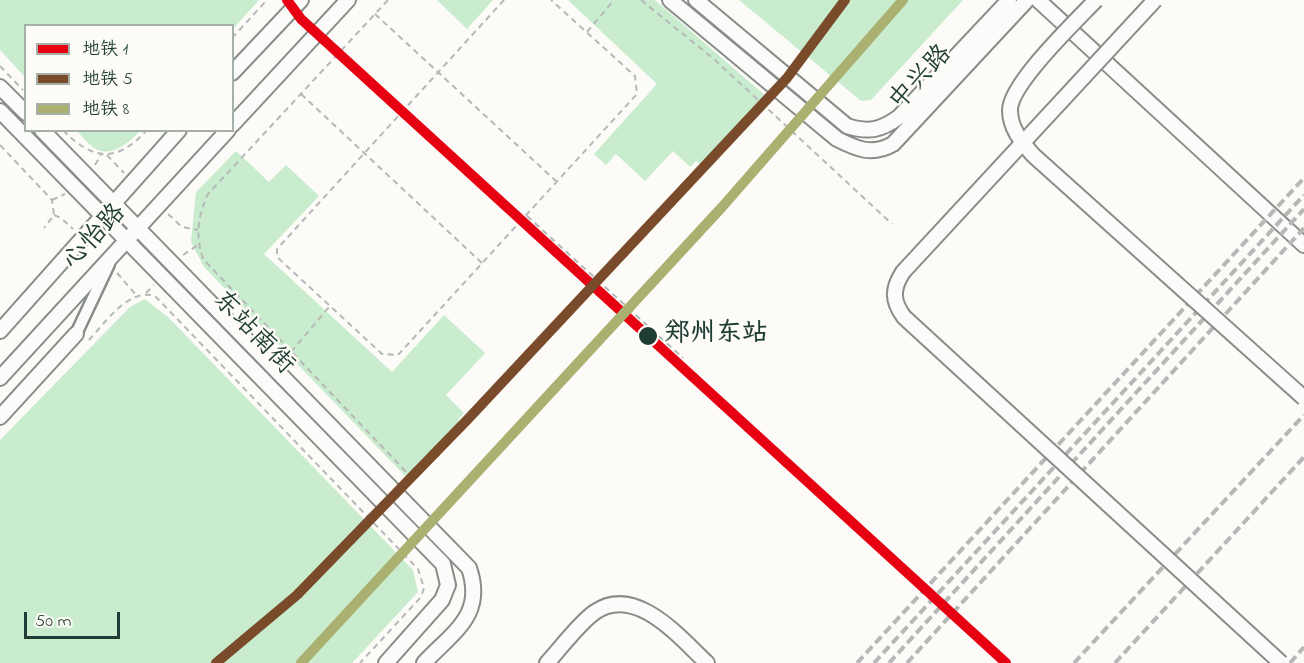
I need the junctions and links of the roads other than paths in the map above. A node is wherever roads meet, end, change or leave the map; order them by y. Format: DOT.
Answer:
graph roads {
  1 [pos="301,0"];
  2 [pos="348,0"];
  3 [pos="670,0"];
  4 [pos="696,0"];
  5 [pos="1010,0"];
  6 [pos="1027,0"];
  7 [pos="1038,0"];
  8 [pos="1095,0"];
  9 [pos="1145,0"];
  10 [pos="1155,0"];
  11 [pos="1124,34"];
  12 [pos="234,72"];
  13 [pos="0,87"];
  14 [pos="0,111"];
  15 [pos="24,111"];
  16 [pos="234,123"];
  17 [pos="44,132"];
  18 [pos="178,132"];
  19 [pos="226,132"];
  20 [pos="114,204"];
  21 [pos="103,216"];
  22 [pos="137,228"];
  23 [pos="126,240"];
  24 [pos="1304,246"];
  25 [pos="114,254"];
  26 [pos="0,331"];
  27 [pos="76,333"];
  28 [pos="0,378"];
  29 [pos="1304,398"];
  30 [pos="0,417"];
  31 [pos="387,663"];
  32 [pos="424,663"];
  33 [pos="548,663"];
  34 [pos="707,663"];
  35 [pos="1281,663"];
  1 -- 12 [label="street"];
  2 -- 16 [label="street"];
  3 -- 6 [label="street, 中兴路"];
  4 -- 5 [label="street, 中兴路"];
  7 -- 24 [label="street"];
  8 -- 29 [label="street, bridge"];
  9 -- 11 [label="street, bridge"];
  10 -- 11 [label="street, bridge"];
  11 -- 35 [label="street, bridge"];
  13 -- 15 [label="street"];
  14 -- 21 [label="street, 东站南街"];
  17 -- 20 [label="street, 东站南街"];
  18 -- 20 [label="street, 心怡路"];
  19 -- 22 [label="street, 心怡路"];
  20 -- 21 [label="street, 心怡路"];
  20 -- 22 [label="street, 东站南街"];
  21 -- 23 [label="street, 东站南街"];
  21 -- 26 [label="street, 心怡路"];
  22 -- 23 [label="street, 心怡路"];
  22 -- 32 [label="street, 东站南街"];
  23 -- 25 [label="street, 心怡路"];
  23 -- 31 [label="street, 东站南街"];
  25 -- 27 [label="street"];
  25 -- 28 [label="street, 心怡路"];
  27 -- 30 [label="street"];
  33 -- 34 [label="street"];
}
